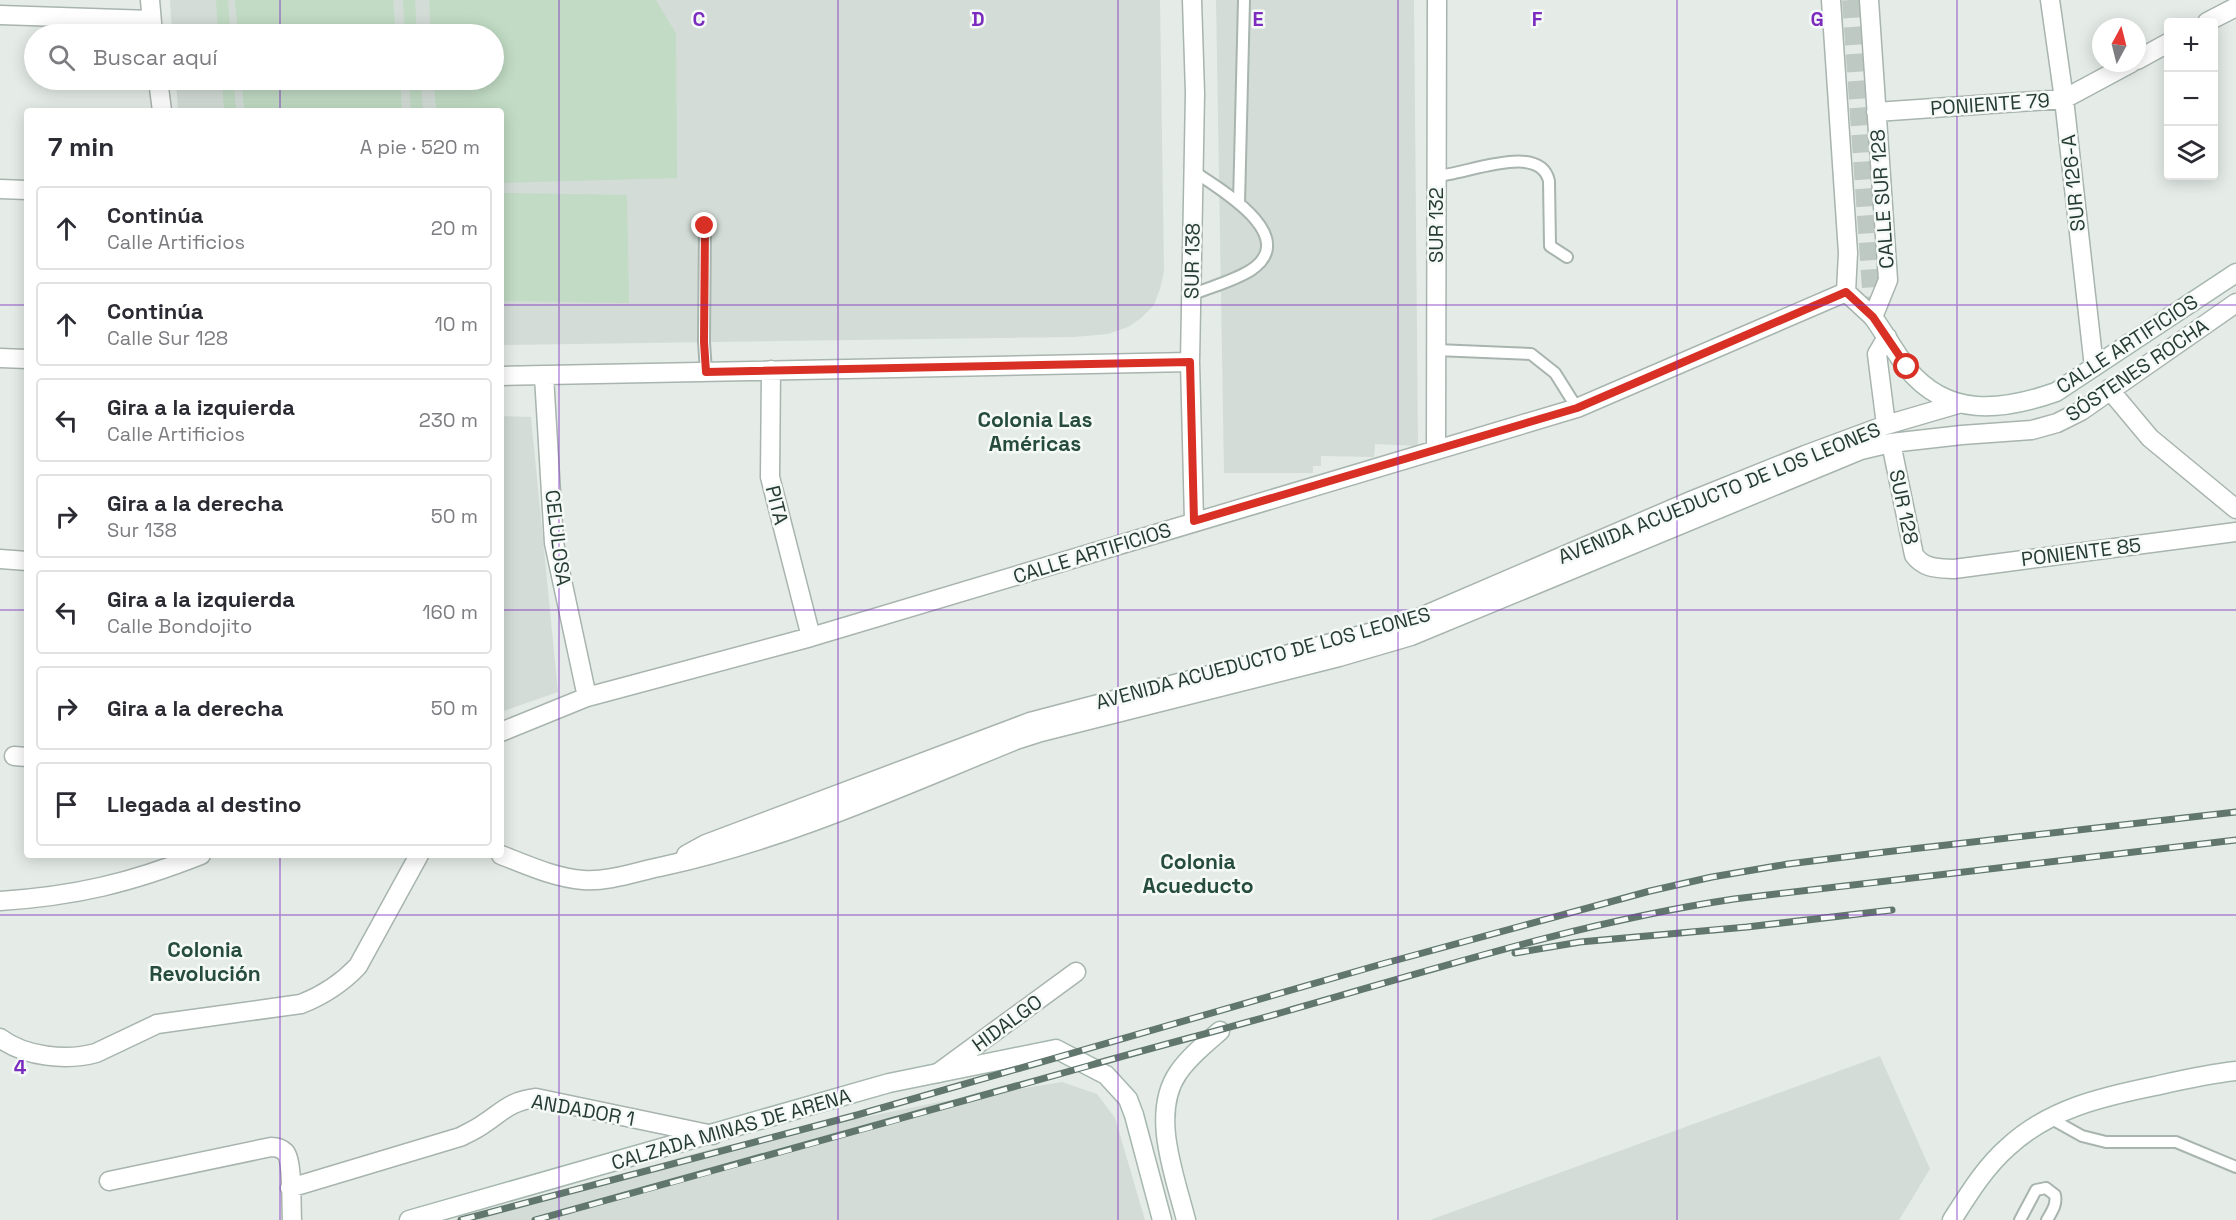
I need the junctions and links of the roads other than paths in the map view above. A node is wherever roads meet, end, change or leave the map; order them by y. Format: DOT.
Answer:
graph roads {
  1 [pos="150,0"];
  2 [pos="1192,0"];
  3 [pos="1244,0"];
  4 [pos="1437,0"];
  5 [pos="1831,0"];
  6 [pos="1869,0"];
  7 [pos="2050,0"];
  8 [pos="2234,10"];
  9 [pos="0,15"];
  10 [pos="2216,18"];
  11 [pos="114,24"];
  12 [pos="152,24"];
  13 [pos="2164,46"];
  14 [pos="2146,55"];
  15 [pos="2114,72"];
  16 [pos="159,90"];
  17 [pos="2064,99"];
  18 [pos="162,108"];
  19 [pos="1876,112"];
  20 [pos="1193,171"];
  21 [pos="1436,176"];
  22 [pos="0,189"];
  23 [pos="24,190"];
  24 [pos="1239,203"];
  25 [pos="705,226"];
  26 [pos="1567,256"];
  27 [pos="2236,273"];
  28 [pos="1846,292"];
  29 [pos="1191,295"];
  30 [pos="2236,303"];
  31 [pos="1873,317"];
  32 [pos="1887,337"];
  33 [pos="1436,350"];
  34 [pos="0,357"];
  35 [pos="24,359"];
  36 [pos="1190,362"];
  37 [pos="2094,367"];
  38 [pos="771,370"];
  39 [pos="706,372"];
  40 [pos="504,376"];
  41 [pos="544,376"];
  42 [pos="2109,390"];
  43 [pos="1958,404"];
  44 [pos="1577,408"];
  45 [pos="1886,425"];
  46 [pos="1891,443"];
  47 [pos="1436,449"];
  48 [pos="2236,509"];
  49 [pos="1194,521"];
  50 [pos="2236,532"];
  51 [pos="0,559"];
  52 [pos="24,561"];
  53 [pos="1926,566"];
  54 [pos="810,637"];
  55 [pos="587,697"];
  56 [pos="504,731"];
  57 [pos="504,856"];
  58 [pos="193,858"];
  59 [pos="417,858"];
  60 [pos="665,865"];
  61 [pos="0,902"];
  62 [pos="1077,972"];
  63 [pos="1220,1031"];
  64 [pos="0,1038"];
  65 [pos="2236,1071"];
  66 [pos="938,1073"];
  67 [pos="2048,1117"];
  68 [pos="713,1134"];
  69 [pos="2236,1167"];
  70 [pos="109,1181"];
  71 [pos="290,1188"];
  72 [pos="292,1220"];
  73 [pos="409,1220"];
  74 [pos="1162,1220"];
  75 [pos="1186,1220"];
  76 [pos="1952,1220"];
  77 [pos="2020,1220"];
  78 [pos="2047,1220"];
  1 -- 12 [label="street"];
  2 -- 20 [label="street, SUR 138"];
  3 -- 24 [label="lane"];
  4 -- 21 [label="street, SUR 132"];
  5 -- 28 [label="street, CALLE SUR 128"];
  6 -- 19 [label="street, CALLE SUR 128"];
  7 -- 17 [label="street, SUR 126-A"];
  8 -- 10 [label="street"];
  9 -- 11 [label="street"];
  13 -- 14 [label="street"];
  15 -- 17 [label="street, PONIENTE 79"];
  16 -- 18 [label="street"];
  17 -- 19 [label="street, PONIENTE 79"];
  17 -- 37 [label="street, SUR 126-A"];
  19 -- 31 [label="street, CALLE SUR 128"];
  20 -- 24 [label="lane"];
  20 -- 29 [label="street, SUR 138"];
  21 -- 26 [label="lane"];
  21 -- 33 [label="street, SUR 132"];
  22 -- 23 [label="street"];
  24 -- 29 [label="lane"];
  25 -- 39 [label="lane"];
  27 -- 37 [label="street, CALLE ARTIFICIOS"];
  28 -- 31 [label="street"];
  28 -- 44 [label="street, CALLE ARTIFICIOS"];
  29 -- 36 [label="street, SUR 138"];
  30 -- 42 [label="street, SÓSTENES ROCHA"];
  31 -- 32 [label="street, CALLE ARTIFICIOS"];
  32 -- 43 [label="street, CALLE ARTIFICIOS"];
  32 -- 45 [label="street"];
  33 -- 44 [label="lane"];
  33 -- 47 [label="street, SUR 132"];
  34 -- 35 [label="street"];
  36 -- 38 [label="street"];
  36 -- 49 [label="street, SUR 138"];
  37 -- 43 [label="street, CALLE ARTIFICIOS"];
  38 -- 39 [label="street"];
  38 -- 54 [label="street, PITA"];
  39 -- 41 [label="street"];
  40 -- 41 [label="street"];
  41 -- 55 [label="street, CELULOSA"];
  42 -- 46 [label="street, SÓSTENES ROCHA"];
  42 -- 48 [label="street"];
  43 -- 45 [label="street, AVENIDA ACUEDUCTO DE LOS LEONES"];
  44 -- 47 [label="street, CALLE ARTIFICIOS"];
  45 -- 60 [label="street, AVENIDA ACUEDUCTO DE LOS LEONES"];
  46 -- 53 [label="street, SUR 128"];
  46 -- 60 [label="street, AVENIDA ACUEDUCTO DE LOS LEONES"];
  47 -- 49 [label="street, CALLE ARTIFICIOS"];
  49 -- 54 [label="street, CALLE ARTIFICIOS"];
  50 -- 53 [label="street, PONIENTE 85"];
  51 -- 52 [label="street"];
  54 -- 55 [label="street, CALLE ARTIFICIOS"];
  55 -- 56 [label="street, CALLE ARTIFICIOS"];
  57 -- 60 [label="street, AVENIDA ACUEDUCTO DE LOS LEONES"];
  58 -- 61 [label="street"];
  59 -- 64 [label="street"];
  62 -- 66 [label="street, HIDALGO"];
  63 -- 75 [label="street"];
  65 -- 67 [label="street"];
  66 -- 68 [label="street, CALZADA MINAS DE ARENA"];
  66 -- 74 [label="street, CALZADA MINAS DE ARENA"];
  67 -- 69 [label="lane"];
  67 -- 76 [label="street"];
  68 -- 71 [label="street, ANDADOR 1"];
  68 -- 73 [label="street, CALZADA MINAS DE ARENA"];
  70 -- 71 [label="street"];
  71 -- 72 [label="street"];
  77 -- 78 [label="lane"];
}
